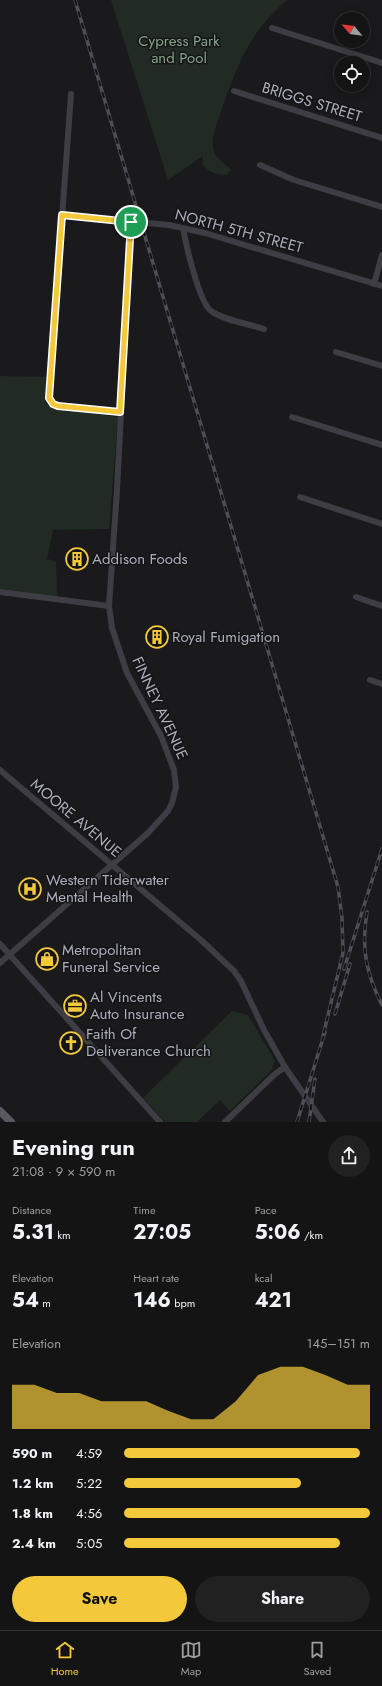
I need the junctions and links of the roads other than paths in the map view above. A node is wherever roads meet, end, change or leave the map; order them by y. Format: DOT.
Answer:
graph roads {
  1 [pos="272,28"];
  2 [pos="382,63"];
  3 [pos="234,91"];
  4 [pos="71,94"];
  5 [pos="382,138"];
  6 [pos="260,165"];
  7 [pos="382,207"];
  8 [pos="62,215"];
  9 [pos="131,222"];
  10 [pos="183,228"];
  11 [pos="382,255"];
  12 [pos="374,284"];
  13 [pos="382,286"];
  14 [pos="264,328"];
  15 [pos="336,352"];
  16 [pos="382,366"];
  17 [pos="120,412"];
  18 [pos="292,417"];
  19 [pos="382,445"];
  20 [pos="300,497"];
  21 [pos="382,524"];
  22 [pos="0,592"];
  23 [pos="356,597"];
  24 [pos="108,606"];
  25 [pos="382,606"];
  26 [pos="370,680"];
  27 [pos="382,684"];
  28 [pos="0,770"];
  29 [pos="112,865"];
  30 [pos="0,944"];
  31 [pos="9,955"];
  32 [pos="0,963"];
  33 [pos="285,1068"];
  34 [pos="0,1111"];
  35 [pos="11,1122"];
  36 [pos="160,1122"];
  37 [pos="225,1122"];
  38 [pos="323,1122"];
  1 -- 2 [label="street"];
  3 -- 5 [label="street, BRIGGS STREET"];
  4 -- 8 [label="street"];
  6 -- 7 [label="street"];
  8 -- 9 [label="street, NORTH 5TH STREET"];
  8 -- 17 [label="street"];
  9 -- 10 [label="street, NORTH 5TH STREET"];
  9 -- 17 [label="street, FINNEY AVENUE"];
  10 -- 12 [label="street, NORTH 5TH STREET"];
  10 -- 14 [label="street"];
  11 -- 12 [label="street"];
  12 -- 13 [label="street, NORTH 5TH STREET"];
  15 -- 16 [label="street"];
  17 -- 24 [label="street, FINNEY AVENUE"];
  18 -- 19 [label="street"];
  20 -- 21 [label="street"];
  22 -- 24 [label="street"];
  23 -- 25 [label="street"];
  24 -- 29 [label="street, FINNEY AVENUE"];
  26 -- 27 [label="street"];
  28 -- 29 [label="street, MOORE AVENUE"];
  29 -- 31 [label="street, FINNEY AVENUE"];
  29 -- 33 [label="street, MOORE AVENUE"];
  30 -- 31 [label="street"];
  31 -- 32 [label="street, FINNEY AVENUE"];
  31 -- 36 [label="street"];
  33 -- 37 [label="street"];
  33 -- 38 [label="street, MOORE AVENUE"];
  34 -- 35 [label="main road"];
}
